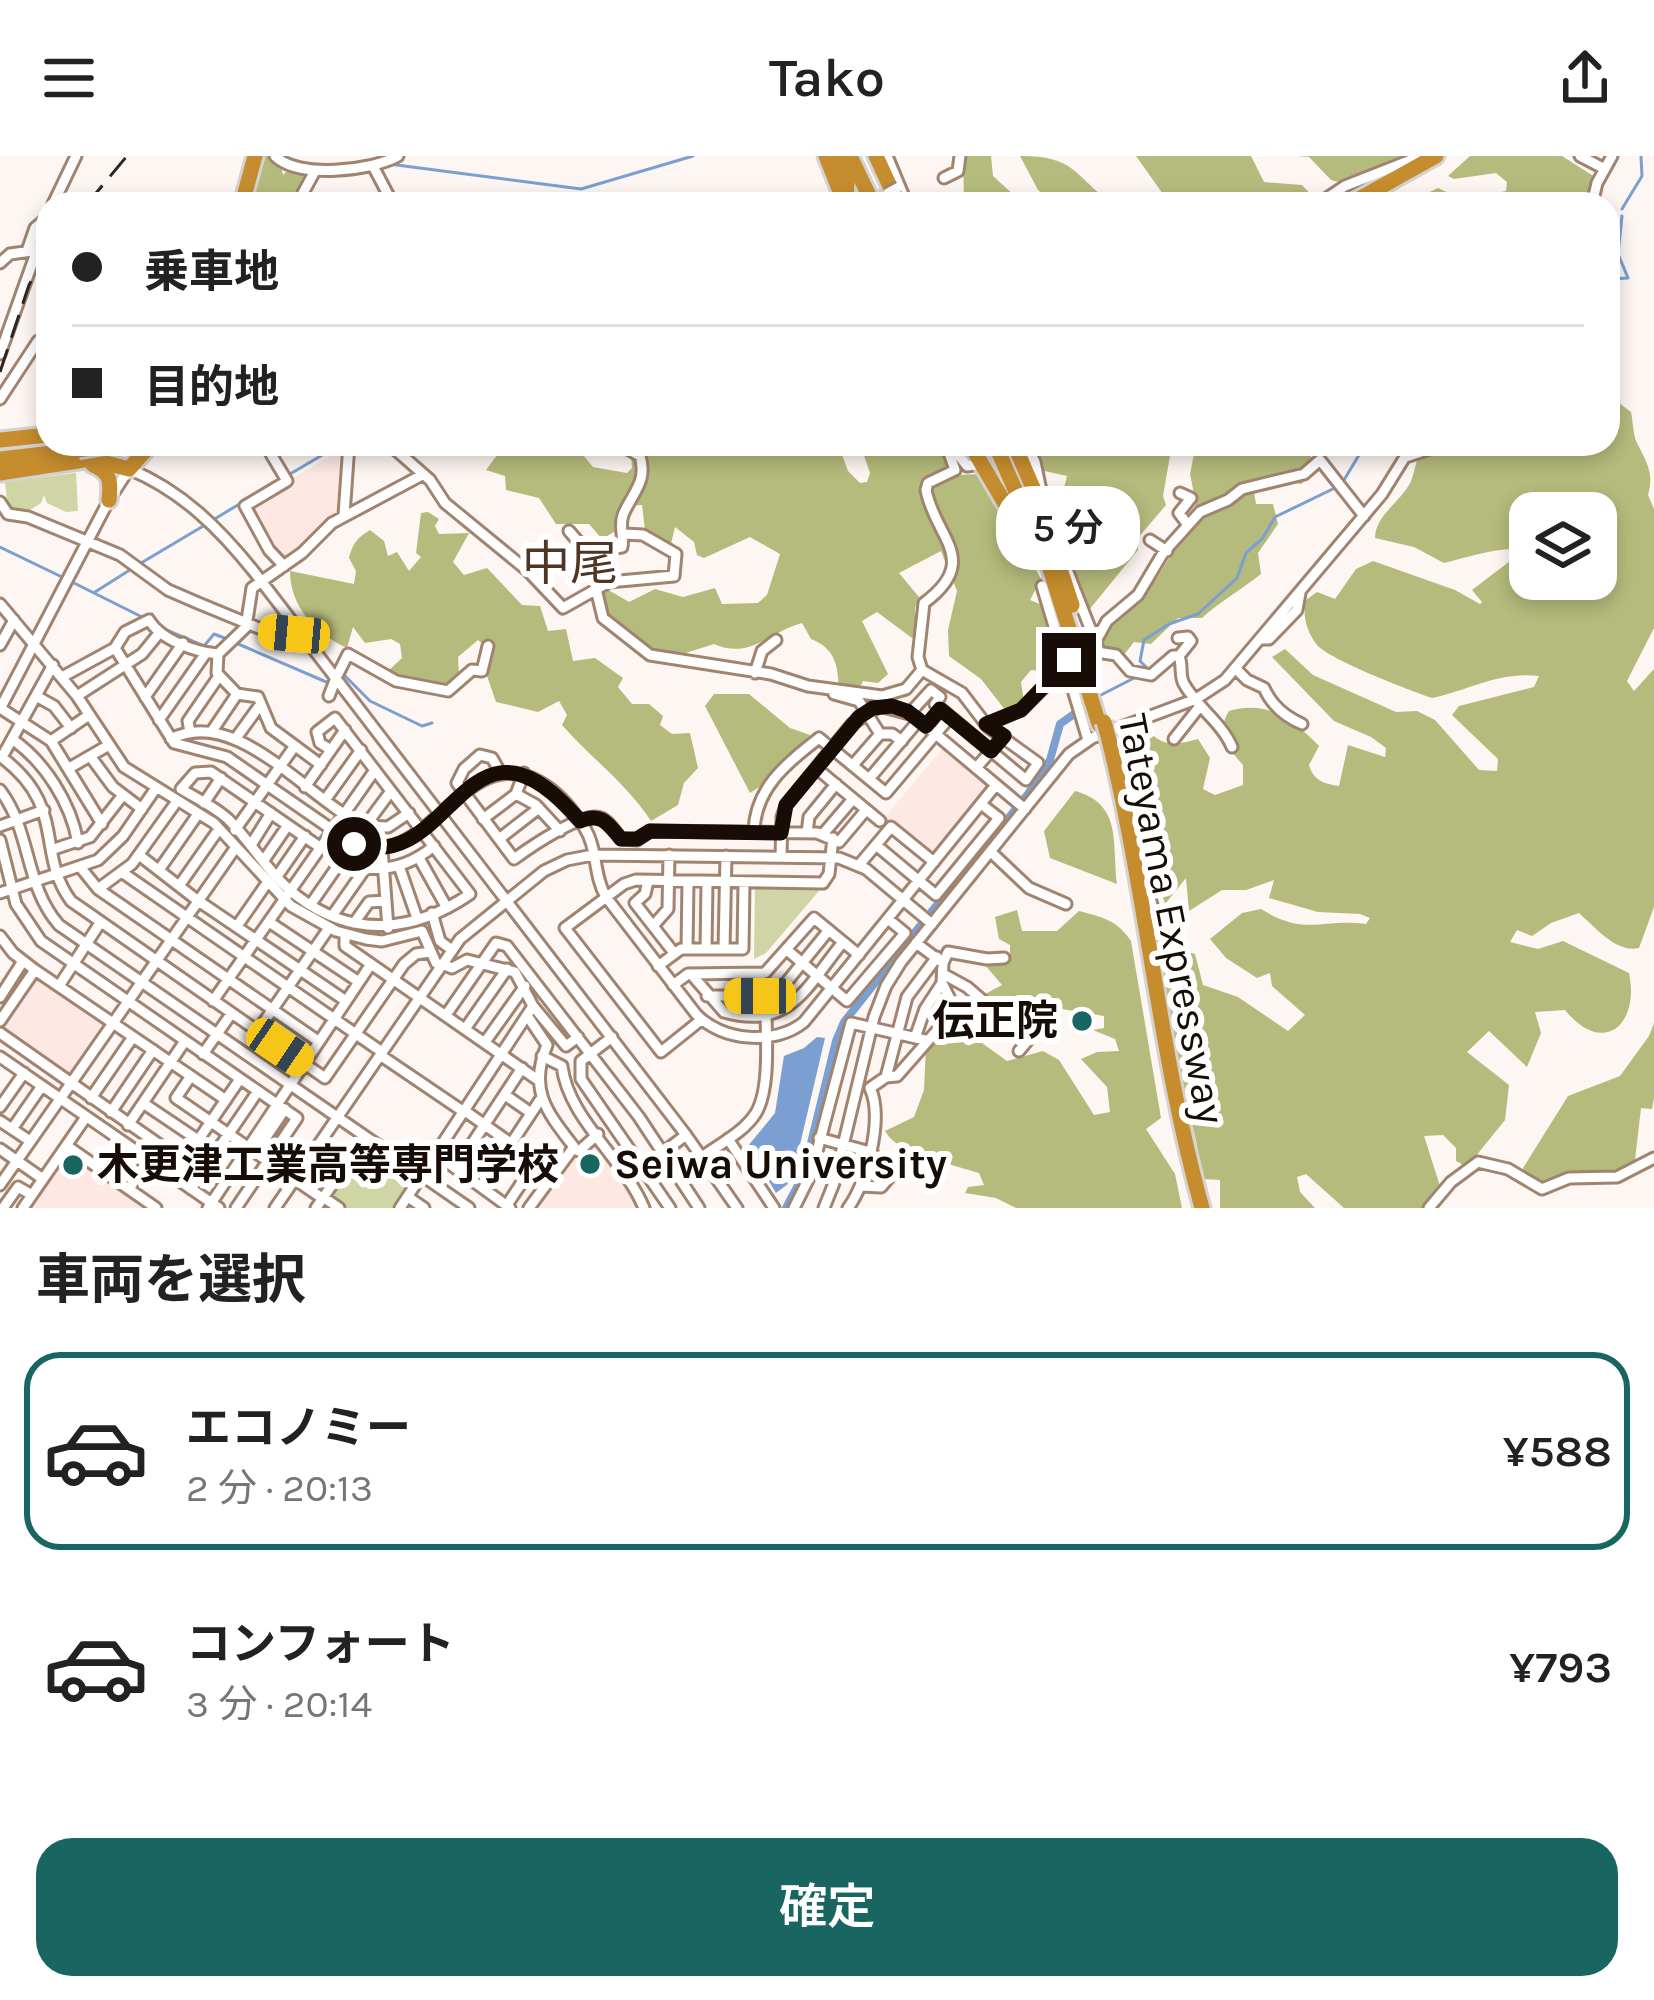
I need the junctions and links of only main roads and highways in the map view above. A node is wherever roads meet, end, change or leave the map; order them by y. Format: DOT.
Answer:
graph roads {
  1 [pos="255,156"];
  2 [pos="826,156"];
  3 [pos="839,156"];
  4 [pos="854,156"];
  5 [pos="873,156"];
  6 [pos="1436,156"];
  7 [pos="1448,156"];
  8 [pos="245,192"];
  9 [pos="840,192"];
  10 [pos="846,192"];
  11 [pos="884,192"];
  12 [pos="887,192"];
  13 [pos="887,192"];
  14 [pos="1372,192"];
  15 [pos="1387,192"];
  16 [pos="36,434"];
  17 [pos="0,440"];
  18 [pos="36,451"];
  19 [pos="0,456"];
  20 [pos="101,456"];
  21 [pos="141,456"];
  22 [pos="980,456"];
  23 [pos="1004,456"];
  24 [pos="1026,456"];
  25 [pos="59,464"];
  26 [pos="131,467"];
  27 [pos="0,473"];
  28 [pos="109,500"];
  29 [pos="1076,636"];
  30 [pos="1198,1208"];
  1 -- 8 [label="highway"];
  2 -- 9 [label="highway"];
  3 -- 10 [label="highway"];
  4 -- 11 [label="highway"];
  5 -- 12 [label="highway"];
  5 -- 13 [label="highway"];
  6 -- 14 [label="highway"];
  7 -- 15 [label="highway"];
  16 -- 17 [label="highway"];
  18 -- 19 [label="highway"];
  20 -- 26 [label="highway"];
  21 -- 26 [label="highway"];
  22 -- 29 [label="highway"];
  23 -- 29 [label="highway, Tateyama Expressway"];
  24 -- 29 [label="highway"];
  25 -- 26 [label="highway"];
  25 -- 27 [label="highway"];
  25 -- 28 [label="highway"];
  29 -- 30 [label="highway, Tateyama Expressway"];
}
